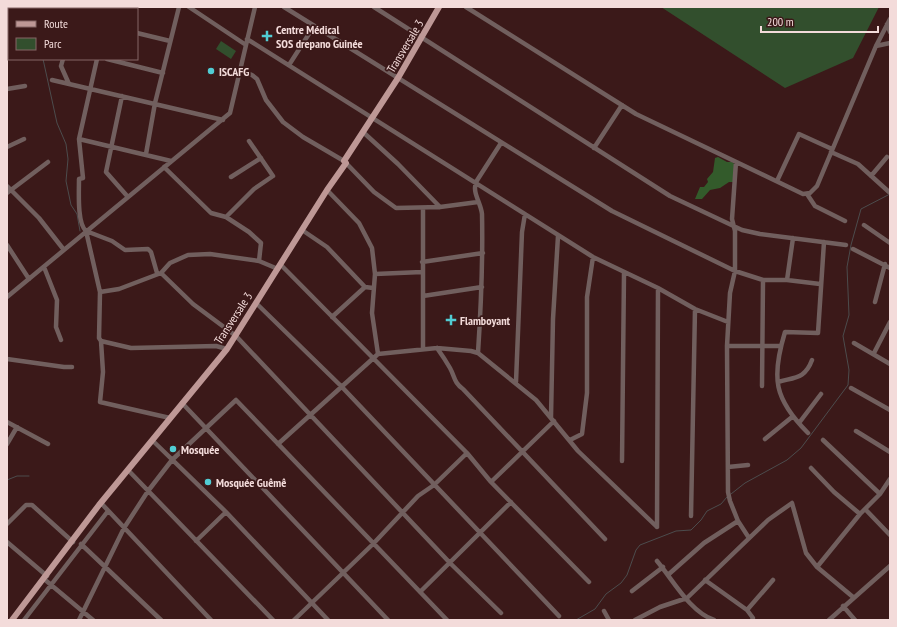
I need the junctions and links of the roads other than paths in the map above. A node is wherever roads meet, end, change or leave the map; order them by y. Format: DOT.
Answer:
graph roads {
  1 [pos="179,7"];
  2 [pos="189,7"];
  3 [pos="255,7"];
  4 [pos="284,7"];
  5 [pos="374,7"];
  6 [pos="439,7"];
  7 [pos="466,7"];
  8 [pos="889,21"];
  9 [pos="314,26"];
  10 [pos="890,32"];
  11 [pos="138,33"];
  12 [pos="423,37"];
  13 [pos="247,39"];
  14 [pos="170,41"];
  15 [pos="890,43"];
  16 [pos="246,45"];
  17 [pos="876,46"];
  18 [pos="62,60"];
  19 [pos="97,60"];
  20 [pos="111,60"];
  21 [pos="289,65"];
  22 [pos="240,70"];
  23 [pos="163,73"];
  24 [pos="398,78"];
  25 [pos="52,80"];
  26 [pos="69,84"];
  27 [pos="25,86"];
  28 [pos="90,88"];
  29 [pos="7,89"];
  30 [pos="122,96"];
  31 [pos="155,103"];
  32 [pos="622,105"];
  33 [pos="373,117"];
  34 [pos="223,120"];
  35 [pos="363,132"];
  36 [pos="24,139"];
  37 [pos="79,139"];
  38 [pos="249,141"];
  39 [pos="501,143"];
  40 [pos="110,146"];
  41 [pos="7,147"];
  42 [pos="594,148"];
  43 [pos="832,150"];
  44 [pos="146,154"];
  45 [pos="887,157"];
  46 [pos="261,158"];
  47 [pos="171,161"];
  48 [pos="48,162"];
  49 [pos="345,162"];
  50 [pos="736,162"];
  51 [pos="164,167"];
  52 [pos="871,176"];
  53 [pos="231,177"];
  54 [pos="476,182"];
  55 [pos="777,182"];
  56 [pos="8,189"];
  57 [pos="327,190"];
  58 [pos="889,192"];
  59 [pos="807,194"];
  60 [pos="128,197"];
  61 [pos="478,202"];
  62 [pos="440,207"];
  63 [pos="423,208"];
  64 [pos="525,214"];
  65 [pos="226,217"];
  66 [pos="845,221"];
  67 [pos="864,225"];
  68 [pos="733,226"];
  69 [pos="302,230"];
  70 [pos="86,231"];
  71 [pos="558,236"];
  72 [pos="793,238"];
  73 [pos="824,242"];
  74 [pos="890,243"];
  75 [pos="7,245"];
  76 [pos="846,245"];
  77 [pos="854,249"];
  78 [pos="64,250"];
  79 [pos="483,253"];
  80 [pos="593,257"];
  81 [pos="260,261"];
  82 [pos="422,262"];
  83 [pos="885,264"];
  84 [pos="44,267"];
  85 [pos="279,267"];
  86 [pos="890,268"];
  87 [pos="735,271"];
  88 [pos="422,272"];
  89 [pos="159,273"];
  90 [pos="624,273"];
  91 [pos="375,274"];
  92 [pos="29,279"];
  93 [pos="763,280"];
  94 [pos="787,280"];
  95 [pos="820,284"];
  96 [pos="365,287"];
  97 [pos="482,287"];
  98 [pos="373,288"];
  99 [pos="658,288"];
  100 [pos="100,292"];
  101 [pos="423,296"];
  102 [pos="7,297"];
  103 [pos="875,302"];
  104 [pos="256,303"];
  105 [pos="695,309"];
  106 [pos="332,317"];
  107 [pos="728,322"];
  108 [pos="890,322"];
  109 [pos="236,336"];
  110 [pos="61,340"];
  111 [pos="102,341"];
  112 [pos="854,343"];
  113 [pos="763,345"];
  114 [pos="727,346"];
  115 [pos="780,346"];
  116 [pos="438,348"];
  117 [pos="227,349"];
  118 [pos="423,349"];
  119 [pos="478,353"];
  120 [pos="874,353"];
  121 [pos="378,354"];
  122 [pos="373,358"];
  123 [pos="7,359"];
  124 [pos="812,360"];
  125 [pos="890,364"];
  126 [pos="72,367"];
  127 [pos="516,382"];
  128 [pos="778,382"];
  129 [pos="341,386"];
  130 [pos="762,386"];
  131 [pos="851,388"];
  132 [pos="821,394"];
  133 [pos="182,403"];
  134 [pos="890,410"];
  135 [pos="310,415"];
  136 [pos="792,417"];
  137 [pos="170,418"];
  138 [pos="553,419"];
  139 [pos="7,422"];
  140 [pos="798,423"];
  141 [pos="17,427"];
  142 [pos="206,430"];
  143 [pos="856,430"];
  144 [pos="808,432"];
  145 [pos="765,439"];
  146 [pos="152,440"];
  147 [pos="570,440"];
  148 [pos="823,440"];
  149 [pos="7,444"];
  150 [pos="48,444"];
  151 [pos="278,444"];
  152 [pos="523,451"];
  153 [pos="890,452"];
  154 [pos="467,453"];
  155 [pos="172,460"];
  156 [pos="622,461"];
  157 [pos="748,466"];
  158 [pos="728,467"];
  159 [pos="811,468"];
  160 [pos="128,470"];
  161 [pos="890,479"];
  162 [pos="492,482"];
  163 [pos="434,485"];
  164 [pos="148,491"];
  165 [pos="880,494"];
  166 [pos="511,502"];
  167 [pos="101,503"];
  168 [pos="865,509"];
  169 [pos="108,511"];
  170 [pos="226,512"];
  171 [pos="403,512"];
  172 [pos="860,514"];
  173 [pos="691,516"];
  174 [pos="738,521"];
  175 [pos="7,524"];
  176 [pos="124,528"];
  177 [pos="480,533"];
  178 [pos="890,535"];
  179 [pos="749,538"];
  180 [pos="605,539"];
  181 [pos="196,541"];
  182 [pos="7,542"];
  183 [pos="73,542"];
  184 [pos="81,544"];
  185 [pos="373,544"];
  186 [pos="657,561"];
  187 [pos="450,563"];
  188 [pos="105,566"];
  189 [pos="890,566"];
  190 [pos="663,567"];
  191 [pos="816,567"];
  192 [pos="343,573"];
  193 [pos="669,574"];
  194 [pos="45,577"];
  195 [pos="705,580"];
  196 [pos="773,580"];
  197 [pos="590,582"];
  198 [pos="50,584"];
  199 [pos="632,591"];
  200 [pos="420,592"];
  201 [pos="687,598"];
  202 [pos="853,598"];
  203 [pos="312,602"];
  204 [pos="843,606"];
  205 [pos="747,610"];
  206 [pos="604,611"];
  207 [pos="82,612"];
  208 [pos="501,613"];
  209 [pos="559,616"];
  210 [pos="707,619"];
  211 [pos="12,620"];
  212 [pos="24,620"];
  213 [pos="79,620"];
  214 [pos="93,620"];
  215 [pos="161,620"];
  216 [pos="211,620"];
  217 [pos="273,620"];
  218 [pos="294,620"];
  219 [pos="328,620"];
  220 [pos="388,620"];
  221 [pos="447,620"];
  222 [pos="609,620"];
  223 [pos="635,620"];
  224 [pos="714,620"];
  225 [pos="752,620"];
  226 [pos="828,620"];
  227 [pos="855,620"];
  1 -- 14 [label="street"];
  2 -- 16 [label="street"];
  3 -- 13 [label="street"];
  4 -- 9 [label="street"];
  5 -- 12 [label="street"];
  6 -- 12 [label="main road, Transversale 3"];
  7 -- 32 [label="street"];
  8 -- 10 [label="street"];
  8 -- 17 [label="street"];
  9 -- 21 [label="street"];
  9 -- 24 [label="street"];
  11 -- 14 [label="street"];
  12 -- 24 [label="main road, Transversale 3"];
  12 -- 42 [label="street"];
  13 -- 16 [label="street"];
  13 -- 21 [label="street"];
  14 -- 23 [label="street"];
  15 -- 17 [label="street"];
  16 -- 22 [label="street"];
  17 -- 43 [label="street"];
  18 -- 26 [label="street"];
  19 -- 28 [label="street"];
  20 -- 23 [label="street"];
  21 -- 33 [label="street"];
  22 -- 34 [label="street"];
  22 -- 49 [label="street"];
  23 -- 31 [label="street"];
  24 -- 33 [label="main road, Transversale 3"];
  24 -- 39 [label="street"];
  25 -- 26 [label="street"];
  26 -- 28 [label="street"];
  27 -- 29 [label="street"];
  28 -- 30 [label="street"];
  28 -- 37 [label="street"];
  30 -- 31 [label="street"];
  30 -- 40 [label="street"];
  31 -- 34 [label="street"];
  31 -- 44 [label="street"];
  32 -- 42 [label="street"];
  32 -- 50 [label="street"];
  33 -- 35 [label="main road, Transversale 3"];
  33 -- 54 [label="street"];
  34 -- 47 [label="street"];
  35 -- 49 [label="main road, Transversale 3"];
  35 -- 62 [label="street"];
  36 -- 41 [label="street"];
  37 -- 40 [label="street"];
  37 -- 70 [label="street"];
  38 -- 46 [label="street"];
  39 -- 54 [label="street"];
  39 -- 87 [label="street"];
  40 -- 44 [label="street"];
  40 -- 60 [label="street"];
  42 -- 68 [label="street"];
  43 -- 52 [label="street"];
  43 -- 55 [label="street"];
  43 -- 59 [label="street"];
  44 -- 47 [label="street"];
  45 -- 52 [label="street"];
  46 -- 53 [label="street"];
  46 -- 65 [label="street"];
  47 -- 51 [label="street"];
  48 -- 56 [label="street"];
  49 -- 57 [label="main road, Transversale 3"];
  49 -- 63 [label="street"];
  50 -- 55 [label="street"];
  50 -- 68 [label="street"];
  51 -- 60 [label="street"];
  51 -- 65 [label="street"];
  52 -- 58 [label="street"];
  54 -- 61 [label="street"];
  54 -- 64 [label="street"];
  55 -- 59 [label="street"];
  56 -- 78 [label="street"];
  57 -- 69 [label="main road, Transversale 3"];
  57 -- 91 [label="street"];
  59 -- 66 [label="street"];
  60 -- 70 [label="street"];
  61 -- 62 [label="street"];
  61 -- 79 [label="street"];
  62 -- 63 [label="street"];
  63 -- 82 [label="street"];
  64 -- 71 [label="street"];
  64 -- 127 [label="street"];
  65 -- 81 [label="street"];
  67 -- 74 [label="street"];
  68 -- 72 [label="street"];
  68 -- 87 [label="street"];
  69 -- 85 [label="main road, Transversale 3"];
  69 -- 96 [label="street"];
  70 -- 78 [label="street"];
  70 -- 89 [label="street"];
  70 -- 100 [label="street"];
  71 -- 80 [label="street"];
  71 -- 138 [label="street"];
  72 -- 73 [label="street"];
  72 -- 94 [label="street"];
  73 -- 76 [label="street"];
  73 -- 95 [label="street"];
  75 -- 92 [label="street"];
  77 -- 83 [label="street"];
  78 -- 84 [label="street"];
  79 -- 82 [label="street"];
  79 -- 97 [label="street"];
  80 -- 90 [label="street"];
  80 -- 147 [label="street"];
  81 -- 85 [label="street"];
  81 -- 89 [label="street"];
  82 -- 88 [label="street"];
  83 -- 86 [label="street"];
  83 -- 103 [label="street"];
  84 -- 92 [label="street"];
  84 -- 110 [label="street"];
  85 -- 104 [label="main road, Transversale 3"];
  85 -- 106 [label="street"];
  87 -- 93 [label="street"];
  87 -- 107 [label="street"];
  88 -- 91 [label="street"];
  88 -- 101 [label="street"];
  89 -- 100 [label="street"];
  89 -- 109 [label="street"];
  90 -- 99 [label="street"];
  90 -- 156 [label="street"];
  91 -- 98 [label="street"];
  92 -- 102 [label="street"];
  93 -- 94 [label="street"];
  93 -- 113 [label="street"];
  94 -- 95 [label="street"];
  95 -- 115 [label="street"];
  96 -- 98 [label="street"];
  96 -- 106 [label="street"];
  97 -- 101 [label="street"];
  97 -- 119 [label="street"];
  98 -- 121 [label="street"];
  99 -- 105 [label="street"];
  99 -- 147 [label="street"];
  100 -- 111 [label="street"];
  101 -- 118 [label="street"];
  104 -- 109 [label="main road, Transversale 3"];
  104 -- 129 [label="street"];
  105 -- 107 [label="street"];
  105 -- 173 [label="street"];
  106 -- 122 [label="street"];
  107 -- 114 [label="street"];
  108 -- 120 [label="street"];
  109 -- 117 [label="main road, Transversale 3"];
  109 -- 135 [label="street"];
  111 -- 117 [label="street"];
  111 -- 137 [label="street"];
  112 -- 120 [label="street"];
  113 -- 114 [label="street"];
  113 -- 115 [label="street"];
  113 -- 130 [label="street"];
  114 -- 158 [label="street"];
  115 -- 128 [label="street"];
  116 -- 118 [label="street"];
  116 -- 119 [label="street"];
  116 -- 152 [label="street"];
  117 -- 133 [label="main road, Transversale 3"];
  118 -- 121 [label="street"];
  119 -- 127 [label="street"];
  120 -- 125 [label="street"];
  121 -- 122 [label="street"];
  122 -- 129 [label="street"];
  122 -- 154 [label="street"];
  123 -- 126 [label="street"];
  124 -- 128 [label="street"];
  127 -- 138 [label="street"];
  128 -- 136 [label="street"];
  129 -- 135 [label="street"];
  129 -- 163 [label="street"];
  131 -- 134 [label="street"];
  132 -- 140 [label="street"];
  133 -- 137 [label="main road, Transversale 3"];
  133 -- 142 [label="street"];
  135 -- 151 [label="street"];
  135 -- 171 [label="street"];
  136 -- 140 [label="street"];
  136 -- 145 [label="street"];
  137 -- 146 [label="main road, Transversale 3"];
  138 -- 147 [label="street"];
  138 -- 152 [label="street"];
  139 -- 141 [label="street"];
  140 -- 144 [label="street"];
  141 -- 149 [label="street"];
  141 -- 150 [label="street"];
  142 -- 151 [label="street"];
  142 -- 155 [label="street"];
  142 -- 192 [label="street"];
  143 -- 153 [label="street"];
  146 -- 155 [label="street"];
  146 -- 160 [label="main road, Transversale 3"];
  148 -- 165 [label="street"];
  151 -- 185 [label="street"];
  152 -- 162 [label="street"];
  152 -- 180 [label="street"];
  154 -- 162 [label="street"];
  154 -- 163 [label="street"];
  155 -- 164 [label="street"];
  155 -- 170 [label="street"];
  157 -- 158 [label="street"];
  158 -- 174 [label="street"];
  159 -- 172 [label="street"];
  160 -- 164 [label="street"];
  160 -- 167 [label="main road, Transversale 3"];
  161 -- 165 [label="street"];
  162 -- 166 [label="street"];
  163 -- 171 [label="street"];
  163 -- 177 [label="street"];
  164 -- 176 [label="street"];
  164 -- 181 [label="street"];
  165 -- 168 [label="street"];
  166 -- 177 [label="street"];
  166 -- 197 [label="street"];
  167 -- 169 [label="street"];
  167 -- 183 [label="main road, Transversale 3"];
  168 -- 172 [label="street"];
  168 -- 178 [label="street"];
  169 -- 176 [label="street"];
  169 -- 184 [label="street"];
  170 -- 181 [label="street"];
  170 -- 203 [label="street"];
  171 -- 185 [label="street"];
  171 -- 187 [label="street"];
  172 -- 191 [label="street"];
  174 -- 179 [label="street"];
  174 -- 193 [label="street"];
  175 -- 183 [label="street"];
  176 -- 188 [label="street"];
  176 -- 216 [label="street"];
  177 -- 187 [label="street"];
  177 -- 209 [label="street"];
  179 -- 191 [label="street"];
  179 -- 195 [label="street"];
  181 -- 217 [label="street"];
  182 -- 194 [label="street"];
  183 -- 194 [label="main road, Transversale 3"];
  184 -- 188 [label="street"];
  184 -- 198 [label="street"];
  185 -- 192 [label="street"];
  185 -- 200 [label="street"];
  186 -- 190 [label="street"];
  187 -- 200 [label="street"];
  187 -- 208 [label="street"];
  188 -- 207 [label="street"];
  188 -- 215 [label="street"];
  189 -- 202 [label="street"];
  190 -- 193 [label="street"];
  190 -- 199 [label="street"];
  191 -- 202 [label="street"];
  192 -- 203 [label="street"];
  192 -- 220 [label="street"];
  193 -- 201 [label="street"];
  194 -- 198 [label="street"];
  194 -- 211 [label="main road, Transversale 3"];
  195 -- 201 [label="street"];
  195 -- 205 [label="street"];
  196 -- 205 [label="street"];
  198 -- 207 [label="street"];
  198 -- 212 [label="street"];
  200 -- 221 [label="street"];
  201 -- 210 [label="street"];
  201 -- 223 [label="street"];
  202 -- 204 [label="street"];
  203 -- 218 [label="street"];
  203 -- 219 [label="street"];
  204 -- 226 [label="street"];
  204 -- 227 [label="street"];
  205 -- 225 [label="street"];
  206 -- 222 [label="street"];
  207 -- 213 [label="street"];
  207 -- 214 [label="street"];
  210 -- 224 [label="street"];
}
